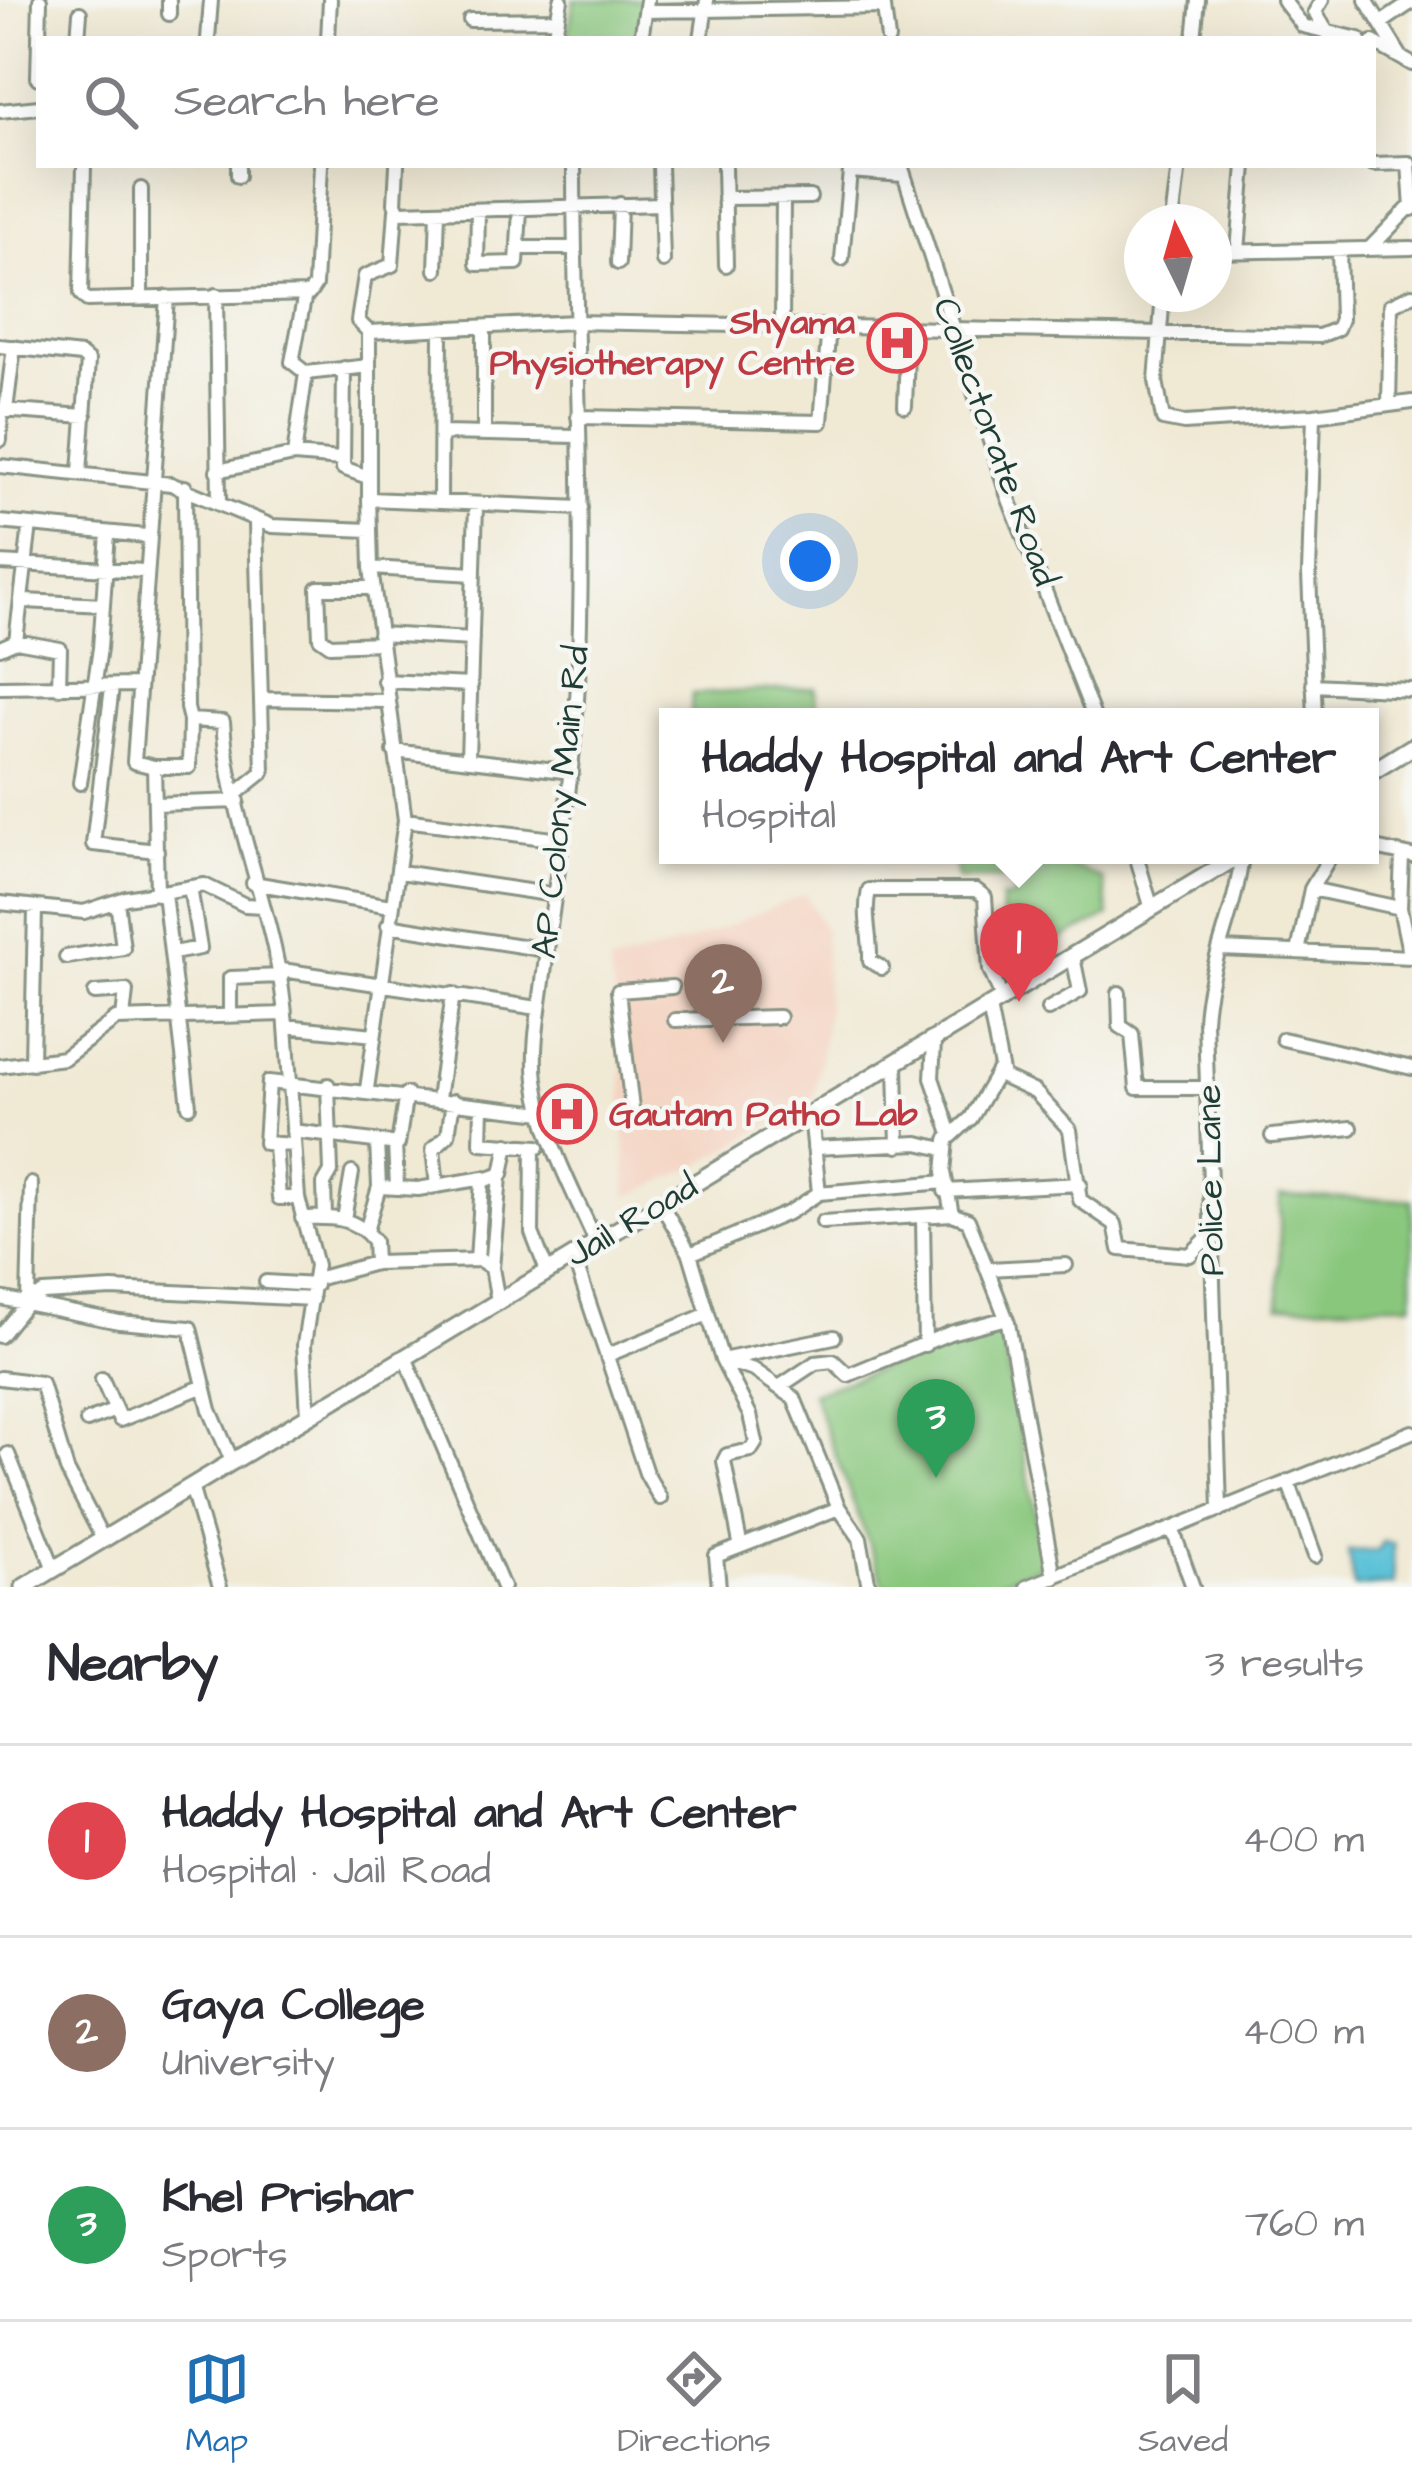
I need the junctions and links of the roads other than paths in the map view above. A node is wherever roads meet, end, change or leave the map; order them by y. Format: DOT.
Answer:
graph roads {
  1 [pos="40,0"];
  2 [pos="212,0"];
  3 [pos="330,0"];
  4 [pos="561,0"];
  5 [pos="1198,0"];
  6 [pos="1283,0"];
  7 [pos="1322,0"];
  8 [pos="1366,0"];
  9 [pos="1412,2"];
  10 [pos="883,3"];
  11 [pos="646,5"];
  12 [pos="706,5"];
  13 [pos="760,5"];
  14 [pos="80,13"];
  15 [pos="558,19"];
  16 [pos="470,20"];
  17 [pos="1381,23"];
  18 [pos="1329,35"];
  19 [pos="40,36"];
  20 [pos="78,36"];
  21 [pos="208,36"];
  22 [pos="328,36"];
  23 [pos="555,36"];
  24 [pos="641,36"];
  25 [pos="701,36"];
  26 [pos="888,36"];
  27 [pos="1194,36"];
  28 [pos="1336,36"];
  29 [pos="1376,44"];
  30 [pos="1406,61"];
  31 [pos="36,107"];
  32 [pos="0,111"];
  33 [pos="1411,160"];
  34 [pos="1376,164"];
  35 [pos="84,168"];
  36 [pos="321,168"];
  37 [pos="397,168"];
  38 [pos="574,168"];
  39 [pos="660,168"];
  40 [pos="724,168"];
  41 [pos="1178,168"];
  42 [pos="1244,168"];
  43 [pos="902,170"];
  44 [pos="142,189"];
  45 [pos="783,197"];
  46 [pos="810,197"];
  47 [pos="724,198"];
  48 [pos="620,204"];
  49 [pos="661,204"];
  50 [pos="1174,204"];
  51 [pos="574,207"];
  52 [pos="478,209"];
  53 [pos="520,209"];
  54 [pos="1410,209"];
  55 [pos="396,210"];
  56 [pos="438,212"];
  57 [pos="518,248"];
  58 [pos="575,248"];
  59 [pos="1412,248"];
  60 [pos="1369,249"];
  61 [pos="1339,250"];
  62 [pos="1232,251"];
  63 [pos="1238,251"];
  64 [pos="842,259"];
  65 [pos="663,261"];
  66 [pos="618,263"];
  67 [pos="727,265"];
  68 [pos="436,270"];
  69 [pos="305,294"];
  70 [pos="216,295"];
  71 [pos="1412,295"];
  72 [pos="167,297"];
  73 [pos="141,298"];
  74 [pos="1161,312"];
  75 [pos="575,322"];
  76 [pos="782,324"];
  77 [pos="829,326"];
  78 [pos="908,327"];
  79 [pos="484,328"];
  80 [pos="952,328"];
  81 [pos="441,330"];
  82 [pos="369,332"];
  83 [pos="1158,335"];
  84 [pos="7,346"];
  85 [pos="369,366"];
  86 [pos="344,368"];
  87 [pos="306,373"];
  88 [pos="1412,402"];
  89 [pos="1389,405"];
  90 [pos="905,406"];
  91 [pos="2,410"];
  92 [pos="1314,415"];
  93 [pos="85,416"];
  94 [pos="578,417"];
  95 [pos="443,433"];
  96 [pos="484,433"];
  97 [pos="577,436"];
  98 [pos="0,440"];
  99 [pos="294,455"];
  100 [pos="341,459"];
  101 [pos="0,466"];
  102 [pos="217,471"];
  103 [pos="80,472"];
  104 [pos="368,477"];
  105 [pos="151,480"];
  106 [pos="185,487"];
  107 [pos="369,500"];
  108 [pos="219,502"];
  109 [pos="440,502"];
  110 [pos="476,505"];
  111 [pos="581,508"];
  112 [pos="0,522"];
  113 [pos="256,523"];
  114 [pos="30,525"];
  115 [pos="370,530"];
  116 [pos="108,533"];
  117 [pos="146,536"];
  118 [pos="0,563"];
  119 [pos="23,564"];
  120 [pos="106,568"];
  121 [pos="370,568"];
  122 [pos="145,571"];
  123 [pos="475,574"];
  124 [pos="371,588"];
  125 [pos="25,601"];
  126 [pos="103,605"];
  127 [pos="379,639"];
  128 [pos="472,639"];
  129 [pos="16,641"];
  130 [pos="0,648"];
  131 [pos="384,681"];
  132 [pos="137,685"];
  133 [pos="471,685"];
  134 [pos="1313,685"];
  135 [pos="95,686"];
  136 [pos="112,687"];
  137 [pos="0,688"];
  138 [pos="59,688"];
  139 [pos="1412,690"];
  140 [pos="264,699"];
  141 [pos="387,701"];
  142 [pos="1090,708"];
  143 [pos="1315,708"];
  144 [pos="190,720"];
  145 [pos="1412,747"];
  146 [pos="394,751"];
  147 [pos="468,758"];
  148 [pos="154,767"];
  149 [pos="1379,767"];
  150 [pos="572,772"];
  151 [pos="80,783"];
  152 [pos="238,796"];
  153 [pos="156,804"];
  154 [pos="405,820"];
  155 [pos="560,840"];
  156 [pos="157,850"];
  157 [pos="1407,855"];
  158 [pos="1139,864"];
  159 [pos="1226,864"];
  160 [pos="1239,864"];
  161 [pos="1326,864"];
  162 [pos="400,872"];
  163 [pos="253,883"];
  164 [pos="190,887"];
  165 [pos="1311,889"];
  166 [pos="161,893"];
  167 [pos="554,895"];
  168 [pos="117,901"];
  169 [pos="0,903"];
  170 [pos="262,906"];
  171 [pos="391,906"];
  172 [pos="35,908"];
  173 [pos="1400,908"];
  174 [pos="1153,909"];
  175 [pos="388,925"];
  176 [pos="1221,949"];
  177 [pos="546,950"];
  178 [pos="1298,952"];
  179 [pos="173,953"];
  180 [pos="66,957"];
  181 [pos="1073,957"];
  182 [pos="1411,957"];
  183 [pos="882,968"];
  184 [pos="282,973"];
  185 [pos="381,981"];
  186 [pos="672,987"];
  187 [pos="94,993"];
  188 [pos="1119,993"];
  189 [pos="453,994"];
  190 [pos="996,1003"];
  191 [pos="538,1008"];
  192 [pos="1048,1009"];
  193 [pos="230,1016"];
  194 [pos="779,1017"];
  195 [pos="124,1018"];
  196 [pos="181,1018"];
  197 [pos="286,1020"];
  198 [pos="675,1020"];
  199 [pos="374,1035"];
  200 [pos="1283,1039"];
  201 [pos="934,1042"];
  202 [pos="32,1063"];
  203 [pos="896,1065"];
  204 [pos="0,1066"];
  205 [pos="1412,1068"];
  206 [pos="999,1070"];
  207 [pos="291,1081"];
  208 [pos="328,1085"];
  209 [pos="1210,1088"];
  210 [pos="367,1089"];
  211 [pos="406,1094"];
  212 [pos="446,1100"];
  213 [pos="189,1106"];
  214 [pos="482,1106"];
  215 [pos="543,1113"];
  216 [pos="684,1114"];
  217 [pos="811,1115"];
  218 [pos="1351,1128"];
  219 [pos="951,1134"];
  220 [pos="331,1136"];
  221 [pos="1272,1136"];
  222 [pos="293,1138"];
  223 [pos="377,1142"];
  224 [pos="395,1144"];
  225 [pos="508,1144"];
  226 [pos="275,1146"];
  227 [pos="898,1146"];
  228 [pos="533,1147"];
  229 [pos="554,1147"];
  230 [pos="814,1148"];
  231 [pos="944,1149"];
  232 [pos="352,1173"];
  233 [pos="500,1177"];
  234 [pos="484,1178"];
  235 [pos="31,1184"];
  236 [pos="1081,1184"];
  237 [pos="379,1186"];
  238 [pos="437,1186"];
  239 [pos="397,1187"];
  240 [pos="945,1187"];
  241 [pos="819,1193"];
  242 [pos="298,1198"];
  243 [pos="661,1204"];
  244 [pos="952,1214"];
  245 [pos="302,1217"];
  246 [pos="325,1217"];
  247 [pos="922,1217"];
  248 [pos="344,1219"];
  249 [pos="823,1222"];
  250 [pos="366,1231"];
  251 [pos="1212,1233"];
  252 [pos="596,1242"];
  253 [pos="690,1254"];
  254 [pos="573,1256"];
  255 [pos="477,1260"];
  256 [pos="375,1263"];
  257 [pos="1066,1265"];
  258 [pos="492,1268"];
  259 [pos="989,1269"];
  260 [pos="548,1271"];
  261 [pos="266,1282"];
  262 [pos="314,1288"];
  263 [pos="157,1293"];
  264 [pos="0,1298"];
  265 [pos="28,1300"];
  266 [pos="498,1301"];
  267 [pos="708,1314"];
  268 [pos="1003,1319"];
  269 [pos="155,1325"];
  270 [pos="0,1336"];
  271 [pos="834,1337"];
  272 [pos="925,1345"];
  273 [pos="608,1354"];
  274 [pos="405,1357"];
  275 [pos="722,1360"];
  276 [pos="0,1378"];
  277 [pos="103,1379"];
  278 [pos="204,1386"];
  279 [pos="779,1387"];
  280 [pos="113,1411"];
  281 [pos="308,1415"];
  282 [pos="87,1421"];
  283 [pos="1412,1432"];
  284 [pos="8,1454"];
  285 [pos="232,1461"];
  286 [pos="1288,1481"];
  287 [pos="191,1486"];
  288 [pos="661,1498"];
  289 [pos="839,1508"];
  290 [pos="1220,1510"];
  291 [pos="1173,1531"];
  292 [pos="103,1539"];
  293 [pos="740,1543"];
  294 [pos="1315,1556"];
  295 [pos="54,1569"];
  296 [pos="1054,1576"];
  297 [pos="24,1587"];
  298 [pos="220,1587"];
  299 [pos="503,1587"];
  300 [pos="719,1587"];
  301 [pos="869,1587"];
  302 [pos="1027,1587"];
  303 [pos="1193,1587"];
  1 -- 19 [label="street"];
  2 -- 21 [label="street"];
  3 -- 22 [label="street"];
  4 -- 15 [label="street"];
  5 -- 27 [label="street"];
  6 -- 18 [label="street"];
  7 -- 18 [label="street"];
  8 -- 17 [label="street"];
  9 -- 17 [label="street"];
  10 -- 13 [label="street"];
  10 -- 26 [label="street"];
  11 -- 12 [label="street"];
  11 -- 24 [label="street"];
  12 -- 13 [label="street"];
  12 -- 25 [label="street"];
  14 -- 20 [label="street"];
  15 -- 16 [label="street"];
  15 -- 23 [label="street"];
  17 -- 30 [label="street"];
  18 -- 28 [label="street"];
  29 -- 30 [label="street"];
  31 -- 32 [label="street"];
  33 -- 34 [label="street"];
  33 -- 54 [label="street"];
  35 -- 73 [label="street"];
  36 -- 69 [label="street"];
  37 -- 55 [label="street"];
  38 -- 51 [label="street, AP Colony Main Rd"];
  39 -- 49 [label="street"];
  40 -- 47 [label="street"];
  41 -- 50 [label="street"];
  42 -- 63 [label="street"];
  43 -- 64 [label="street"];
  43 -- 80 [label="street, Collectorate Road"];
  44 -- 73 [label="street"];
  45 -- 46 [label="street"];
  45 -- 47 [label="street"];
  45 -- 76 [label="street"];
  47 -- 67 [label="street"];
  48 -- 49 [label="street"];
  48 -- 51 [label="street"];
  48 -- 66 [label="street"];
  49 -- 65 [label="street"];
  51 -- 53 [label="street"];
  51 -- 58 [label="street, AP Colony Main Rd"];
  52 -- 53 [label="street"];
  52 -- 56 [label="street"];
  52 -- 57 [label="street"];
  53 -- 57 [label="street"];
  54 -- 60 [label="street"];
  55 -- 56 [label="street"];
  55 -- 82 [label="street"];
  56 -- 68 [label="street"];
  57 -- 58 [label="street"];
  58 -- 75 [label="street, AP Colony Main Rd"];
  59 -- 60 [label="street"];
  60 -- 61 [label="street"];
  61 -- 63 [label="street"];
  61 -- 83 [label="street"];
  62 -- 63 [label="street"];
  69 -- 70 [label="street"];
  69 -- 87 [label="street"];
  70 -- 72 [label="street"];
  70 -- 102 [label="street"];
  71 -- 89 [label="street"];
  72 -- 73 [label="street"];
  72 -- 105 [label="street"];
  74 -- 83 [label="street"];
  75 -- 76 [label="street"];
  75 -- 79 [label="street"];
  75 -- 94 [label="street, AP Colony Main Rd"];
  76 -- 77 [label="street"];
  77 -- 78 [label="street"];
  77 -- 94 [label="street"];
  78 -- 80 [label="street"];
  78 -- 90 [label="street"];
  79 -- 81 [label="street"];
  79 -- 96 [label="street"];
  80 -- 83 [label="street"];
  80 -- 142 [label="street, Collectorate Road"];
  81 -- 82 [label="street"];
  81 -- 95 [label="street"];
  82 -- 85 [label="street"];
  83 -- 92 [label="street"];
  84 -- 91 [label="street"];
  84 -- 93 [label="street"];
  85 -- 86 [label="street"];
  85 -- 104 [label="street"];
  86 -- 87 [label="street"];
  86 -- 100 [label="street"];
  87 -- 99 [label="street"];
  88 -- 89 [label="street"];
  89 -- 92 [label="street"];
  91 -- 93 [label="street"];
  91 -- 98 [label="street"];
  92 -- 134 [label="street"];
  93 -- 103 [label="street"];
  94 -- 97 [label="street, AP Colony Main Rd"];
  95 -- 96 [label="street"];
  95 -- 109 [label="street"];
  96 -- 97 [label="street"];
  97 -- 111 [label="street, AP Colony Main Rd"];
  99 -- 100 [label="street"];
  99 -- 102 [label="street"];
  100 -- 104 [label="street"];
  101 -- 103 [label="street"];
  102 -- 108 [label="street"];
  103 -- 105 [label="street"];
  104 -- 107 [label="street"];
  105 -- 106 [label="street"];
  105 -- 117 [label="street"];
  106 -- 108 [label="street"];
  106 -- 144 [label="street"];
  107 -- 109 [label="street"];
  107 -- 115 [label="street"];
  108 -- 113 [label="street"];
  109 -- 110 [label="street"];
  110 -- 111 [label="street"];
  110 -- 123 [label="street"];
  111 -- 150 [label="street, AP Colony Main Rd"];
  112 -- 114 [label="street"];
  113 -- 115 [label="street"];
  113 -- 140 [label="street"];
  114 -- 116 [label="street"];
  114 -- 119 [label="street"];
  115 -- 121 [label="street"];
  116 -- 117 [label="street"];
  116 -- 120 [label="street"];
  117 -- 122 [label="street"];
  118 -- 119 [label="street"];
  119 -- 120 [label="street"];
  119 -- 125 [label="street"];
  120 -- 122 [label="street"];
  120 -- 126 [label="street"];
  121 -- 123 [label="street"];
  121 -- 124 [label="street"];
  122 -- 132 [label="street"];
  123 -- 128 [label="street"];
  124 -- 127 [label="street"];
  124 -- 127 [label="street"];
  125 -- 126 [label="street"];
  125 -- 129 [label="street"];
  126 -- 135 [label="street"];
  127 -- 128 [label="street"];
  127 -- 131 [label="street"];
  128 -- 133 [label="street"];
  129 -- 130 [label="street"];
  129 -- 138 [label="street"];
  131 -- 133 [label="street"];
  131 -- 141 [label="street"];
  132 -- 136 [label="street"];
  132 -- 148 [label="street"];
  133 -- 147 [label="street"];
  134 -- 139 [label="street"];
  134 -- 143 [label="street"];
  135 -- 136 [label="street"];
  135 -- 138 [label="street"];
  135 -- 151 [label="street"];
  136 -- 156 [label="street"];
  137 -- 138 [label="street"];
  140 -- 141 [label="street"];
  140 -- 152 [label="street"];
  141 -- 146 [label="street"];
  144 -- 148 [label="street"];
  144 -- 152 [label="street"];
  145 -- 149 [label="main road"];
  146 -- 147 [label="street"];
  146 -- 154 [label="street"];
  147 -- 150 [label="street"];
  148 -- 153 [label="street"];
  150 -- 155 [label="street, AP Colony Main Rd"];
  152 -- 153 [label="street"];
  152 -- 163 [label="street"];
  153 -- 156 [label="street"];
  154 -- 155 [label="street"];
  154 -- 162 [label="street"];
  155 -- 167 [label="street, AP Colony Main Rd"];
  156 -- 166 [label="street"];
  157 -- 173 [label="street"];
  158 -- 174 [label="street"];
  159 -- 174 [label="main road, Jail Road"];
  160 -- 176 [label="street, Police Lane"];
  161 -- 165 [label="street"];
  162 -- 167 [label="street"];
  162 -- 171 [label="street"];
  163 -- 170 [label="street"];
  163 -- 171 [label="street"];
  164 -- 166 [label="street"];
  164 -- 170 [label="street"];
  164 -- 179 [label="street"];
  165 -- 173 [label="street"];
  165 -- 178 [label="street"];
  166 -- 168 [label="street"];
  166 -- 179 [label="street"];
  167 -- 177 [label="street, AP Colony Main Rd"];
  168 -- 172 [label="street"];
  168 -- 180 [label="street"];
  169 -- 172 [label="street"];
  170 -- 184 [label="street"];
  171 -- 175 [label="street"];
  172 -- 202 [label="street"];
  173 -- 182 [label="street"];
  174 -- 181 [label="main road, Jail Road"];
  175 -- 177 [label="street"];
  175 -- 185 [label="street"];
  176 -- 178 [label="street"];
  176 -- 209 [label="street, Police Lane"];
  177 -- 191 [label="street, AP Colony Main Rd"];
  178 -- 182 [label="street"];
  179 -- 196 [label="street"];
  181 -- 190 [label="main road, Jail Road"];
  181 -- 192 [label="street"];
  183 -- 190 [label="street"];
  184 -- 185 [label="street"];
  184 -- 193 [label="street"];
  184 -- 197 [label="street"];
  185 -- 189 [label="street"];
  185 -- 199 [label="street"];
  186 -- 216 [label="street"];
  187 -- 195 [label="street"];
  188 -- 209 [label="street"];
  189 -- 191 [label="street"];
  189 -- 212 [label="street"];
  190 -- 201 [label="main road, Jail Road"];
  190 -- 206 [label="street"];
  191 -- 215 [label="street, AP Colony Main Rd"];
  193 -- 196 [label="street"];
  193 -- 197 [label="street"];
  194 -- 198 [label="street"];
  195 -- 196 [label="street"];
  195 -- 202 [label="street"];
  196 -- 213 [label="street"];
  197 -- 199 [label="street"];
  197 -- 207 [label="street"];
  199 -- 210 [label="street"];
  200 -- 205 [label="street"];
  201 -- 203 [label="main road, Jail Road"];
  201 -- 219 [label="street"];
  202 -- 204 [label="street"];
  203 -- 217 [label="main road, Jail Road"];
  203 -- 227 [label="street"];
  206 -- 219 [label="street"];
  206 -- 236 [label="street"];
  207 -- 208 [label="street"];
  207 -- 222 [label="street"];
  207 -- 226 [label="street"];
  208 -- 210 [label="street"];
  208 -- 220 [label="street"];
  209 -- 251 [label="street, Police Lane"];
  210 -- 211 [label="street"];
  211 -- 212 [label="street"];
  211 -- 224 [label="street"];
  212 -- 214 [label="street"];
  212 -- 238 [label="street"];
  214 -- 215 [label="street"];
  214 -- 225 [label="street"];
  215 -- 229 [label="street, AP Colony Main Rd"];
  217 -- 230 [label="street"];
  217 -- 243 [label="main road, Jail Road"];
  218 -- 221 [label="street"];
  219 -- 231 [label="street"];
  220 -- 222 [label="street"];
  220 -- 223 [label="street"];
  220 -- 246 [label="street"];
  222 -- 226 [label="street"];
  222 -- 242 [label="street"];
  223 -- 224 [label="street"];
  223 -- 237 [label="street"];
  224 -- 239 [label="street"];
  225 -- 228 [label="street"];
  225 -- 233 [label="street"];
  226 -- 242 [label="street"];
  227 -- 230 [label="street"];
  227 -- 231 [label="street"];
  228 -- 229 [label="street"];
  228 -- 260 [label="street"];
  229 -- 252 [label="street, AP Colony Main Rd"];
  230 -- 241 [label="street"];
  231 -- 240 [label="street"];
  232 -- 248 [label="street"];
  233 -- 234 [label="street"];
  233 -- 258 [label="street"];
  234 -- 238 [label="street"];
  234 -- 255 [label="street"];
  235 -- 265 [label="street"];
  236 -- 240 [label="street"];
  236 -- 251 [label="street"];
  237 -- 239 [label="street"];
  237 -- 250 [label="street"];
  238 -- 239 [label="street"];
  240 -- 241 [label="street"];
  240 -- 244 [label="street"];
  241 -- 253 [label="street"];
  242 -- 245 [label="street"];
  243 -- 252 [label="main road, Jail Road"];
  243 -- 253 [label="street"];
  244 -- 247 [label="street"];
  244 -- 259 [label="street"];
  245 -- 246 [label="street"];
  245 -- 262 [label="street"];
  246 -- 248 [label="street"];
  247 -- 249 [label="street"];
  247 -- 272 [label="street"];
  248 -- 250 [label="street"];
  250 -- 256 [label="street"];
  251 -- 290 [label="street, Police Lane"];
  252 -- 254 [label="main road, Jail Road"];
  253 -- 267 [label="street"];
  254 -- 260 [label="main road, Jail Road"];
  254 -- 273 [label="street"];
  255 -- 256 [label="street"];
  255 -- 258 [label="street"];
  256 -- 262 [label="street"];
  257 -- 259 [label="street"];
  258 -- 266 [label="street"];
  259 -- 268 [label="street"];
  260 -- 266 [label="main road, Jail Road"];
  261 -- 262 [label="street"];
  262 -- 263 [label="street"];
  262 -- 281 [label="street"];
  263 -- 265 [label="street"];
  263 -- 269 [label="street"];
  264 -- 265 [label="street"];
  265 -- 269 [label="street"];
  265 -- 270 [label="street"];
  266 -- 274 [label="main road, Jail Road"];
  267 -- 273 [label="street"];
  267 -- 275 [label="street"];
  268 -- 272 [label="street"];
  268 -- 296 [label="street"];
  269 -- 278 [label="street"];
  271 -- 275 [label="street"];
  272 -- 279 [label="street"];
  273 -- 288 [label="street"];
  274 -- 281 [label="main road, Jail Road"];
  274 -- 299 [label="street"];
  275 -- 279 [label="street"];
  275 -- 293 [label="street"];
  276 -- 292 [label="street"];
  277 -- 280 [label="street"];
  278 -- 280 [label="street"];
  278 -- 285 [label="street"];
  279 -- 289 [label="street"];
  280 -- 282 [label="street"];
  281 -- 285 [label="main road, Jail Road"];
  283 -- 286 [label="street"];
  284 -- 295 [label="street"];
  285 -- 287 [label="main road, Jail Road"];
  286 -- 290 [label="street"];
  286 -- 294 [label="street"];
  287 -- 292 [label="main road, Jail Road"];
  287 -- 298 [label="street"];
  289 -- 293 [label="street"];
  289 -- 301 [label="street"];
  290 -- 291 [label="street"];
  291 -- 296 [label="street"];
  291 -- 303 [label="street"];
  292 -- 295 [label="main road, Jail Road"];
  293 -- 300 [label="street"];
  295 -- 297 [label="main road, Jail Road"];
  296 -- 302 [label="street"];
}
